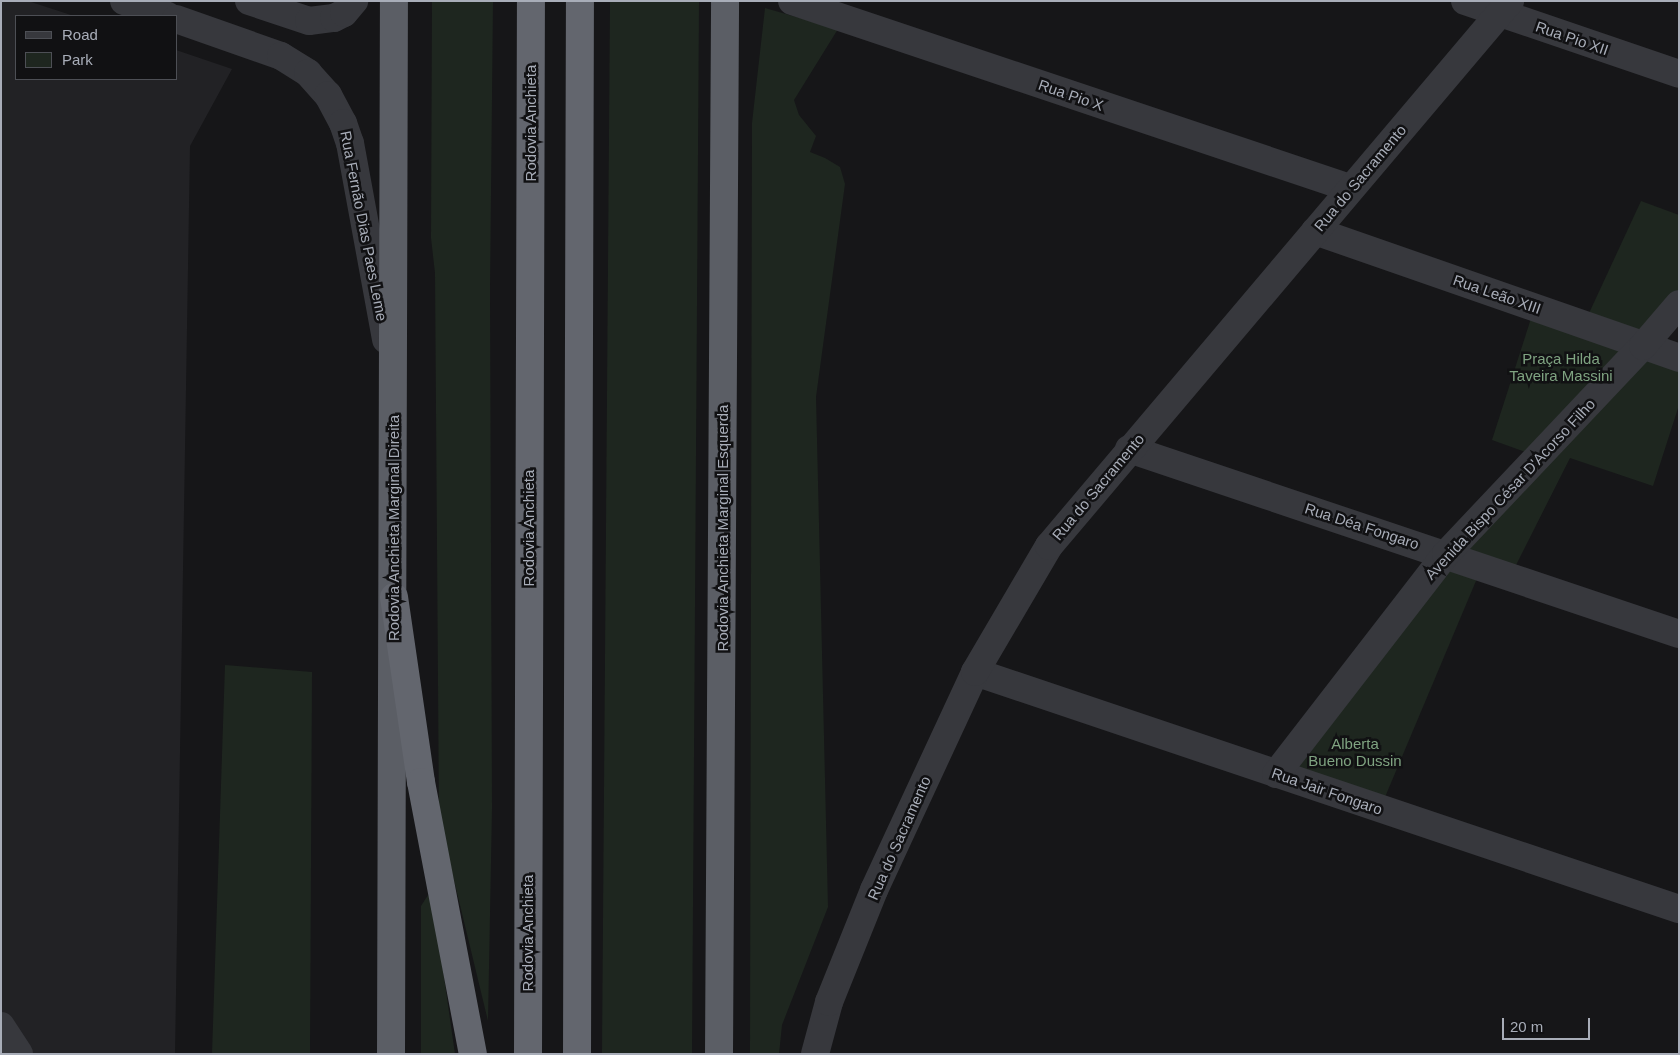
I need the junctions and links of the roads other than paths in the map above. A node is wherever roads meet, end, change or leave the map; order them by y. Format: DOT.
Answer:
graph roads {
  1 [pos="124,1"];
  2 [pos="249,1"];
  3 [pos="354,1"];
  4 [pos="394,1"];
  5 [pos="531,1"];
  6 [pos="580,1"];
  7 [pos="725,1"];
  8 [pos="792,1"];
  9 [pos="1465,1"];
  10 [pos="1505,7"];
  11 [pos="165,15"];
  12 [pos="178,20"];
  13 [pos="1679,74"];
  14 [pos="1350,188"];
  15 [pos="1315,230"];
  16 [pos="1679,304"];
  17 [pos="1643,346"];
  18 [pos="1679,358"];
  19 [pos="394,383"];
  20 [pos="1130,448"];
  21 [pos="1446,554"];
  22 [pos="394,597"];
  23 [pos="1679,634"];
  24 [pos="975,672"];
  25 [pos="1276,774"];
  26 [pos="1679,908"];
  27 [pos="1,1026"];
  28 [pos="20,1054"];
  29 [pos="391,1054"];
  30 [pos="473,1054"];
  31 [pos="528,1054"];
  32 [pos="577,1054"];
  33 [pos="719,1054"];
  34 [pos="815,1054"];
  1 -- 11 [label="street"];
  2 -- 3 [label="street"];
  4 -- 19 [label="highway, Rodovia Anchieta Marginal Direita"];
  5 -- 31 [label="highway, Rodovia Anchieta"];
  6 -- 32 [label="highway"];
  7 -- 33 [label="highway, Rodovia Anchieta Marginal Esquerda"];
  8 -- 14 [label="street, Rua Pio X"];
  9 -- 10 [label="street, Rua Pio XII"];
  10 -- 13 [label="street, Rua Pio XII"];
  10 -- 14 [label="street, Rua do Sacramento"];
  12 -- 19 [label="street, Rua Fernão Dias Paes Leme"];
  14 -- 15 [label="street, Rua do Sacramento"];
  15 -- 17 [label="street, Rua Leão XIII"];
  15 -- 20 [label="street, Rua do Sacramento"];
  16 -- 17 [label="street, Avenida Bispo César D'Acorso Filho"];
  17 -- 18 [label="street, Rua Leão XIII"];
  17 -- 21 [label="street, Avenida Bispo César D'Acorso Filho"];
  19 -- 22 [label="highway, Rodovia Anchieta Marginal Direita"];
  20 -- 21 [label="street, Rua Déa Fongaro"];
  20 -- 24 [label="street, Rua do Sacramento"];
  21 -- 23 [label="street, Rua Déa Fongaro"];
  21 -- 25 [label="street, Avenida Bispo César D'Acorso Filho"];
  22 -- 29 [label="highway, Rodovia Anchieta Marginal Direita"];
  22 -- 30 [label="highway"];
  24 -- 25 [label="street, Rua Jair Fongaro"];
  24 -- 34 [label="street, Rua do Sacramento"];
  25 -- 26 [label="street, Rua Jair Fongaro"];
  27 -- 28 [label="street"];
}
